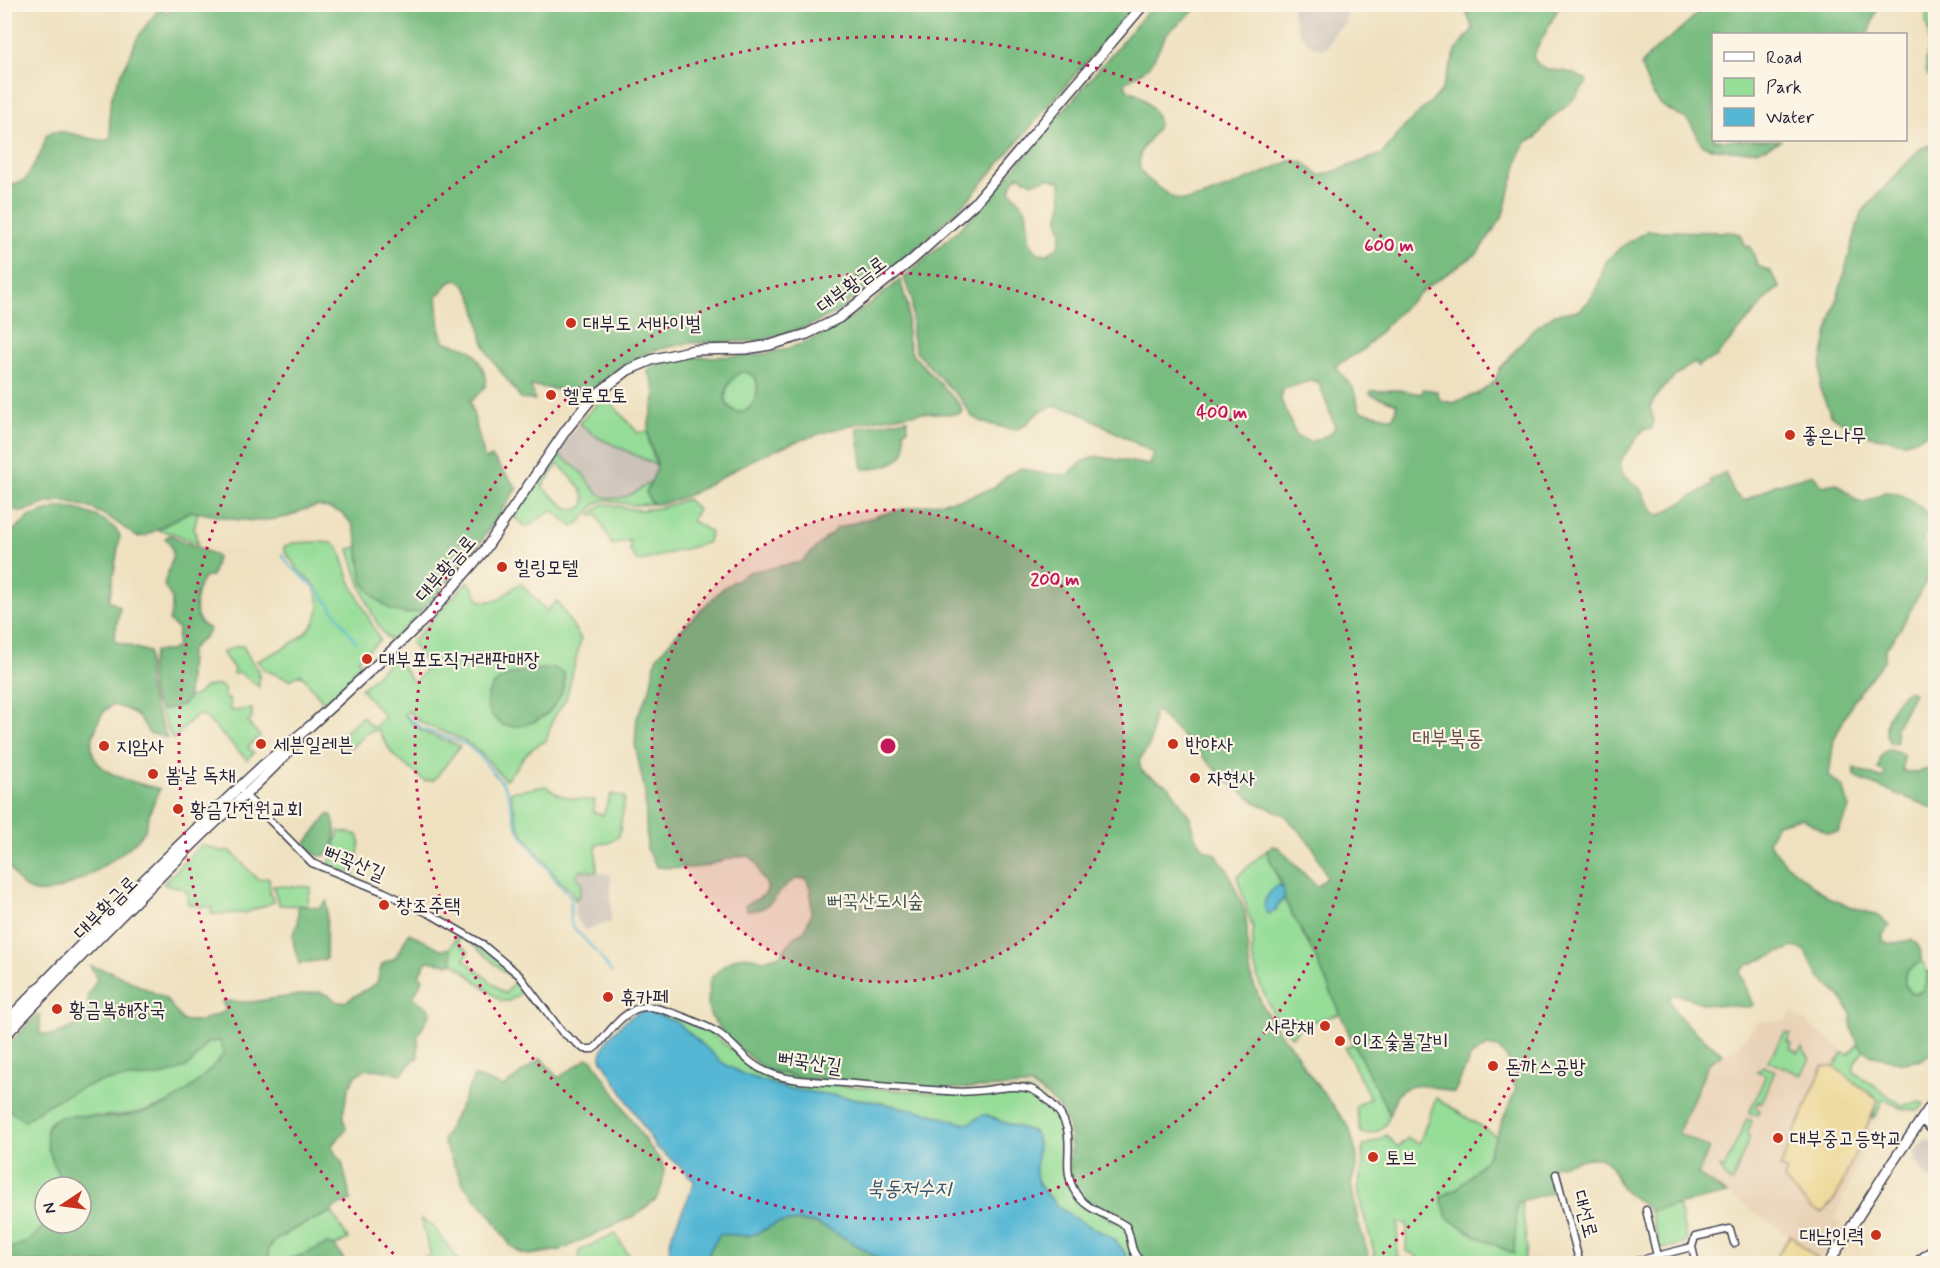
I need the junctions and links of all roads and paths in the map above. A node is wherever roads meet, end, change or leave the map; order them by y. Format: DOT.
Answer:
graph roads {
  1 [pos="1144,4"];
  2 [pos="241,791"];
  3 [pos="4,1024"];
  4 [pos="4,1037"];
  5 [pos="1935,1098"];
  6 [pos="1922,1119"];
  7 [pos="1935,1132"];
  8 [pos="1556,1174"];
  9 [pos="1646,1210"];
  10 [pos="1734,1243"];
  11 [pos="1692,1247"];
  12 [pos="1935,1248"];
  13 [pos="1657,1256"];
  14 [pos="1144,1263"];
  15 [pos="1580,1263"];
  16 [pos="1625,1263"];
  17 [pos="1696,1263"];
  18 [pos="1828,1263"];
  19 [pos="1915,1263"];
  1 -- 2 [label="main road, 대부황금로"];
  2 -- 3 [label="main road, 대부황금로"];
  2 -- 4 [label="main road, 대부황금로"];
  2 -- 14 [label="street, 뻐꾹산길"];
  5 -- 6 [label="main road"];
  6 -- 7 [label="main road"];
  6 -- 18 [label="main road"];
  8 -- 15 [label="street, 대선로"];
  9 -- 13 [label="street"];
  10 -- 11 [label="street"];
  11 -- 13 [label="street"];
  11 -- 17 [label="street"];
  12 -- 19 [label="main road"];
  13 -- 16 [label="street"];
}
